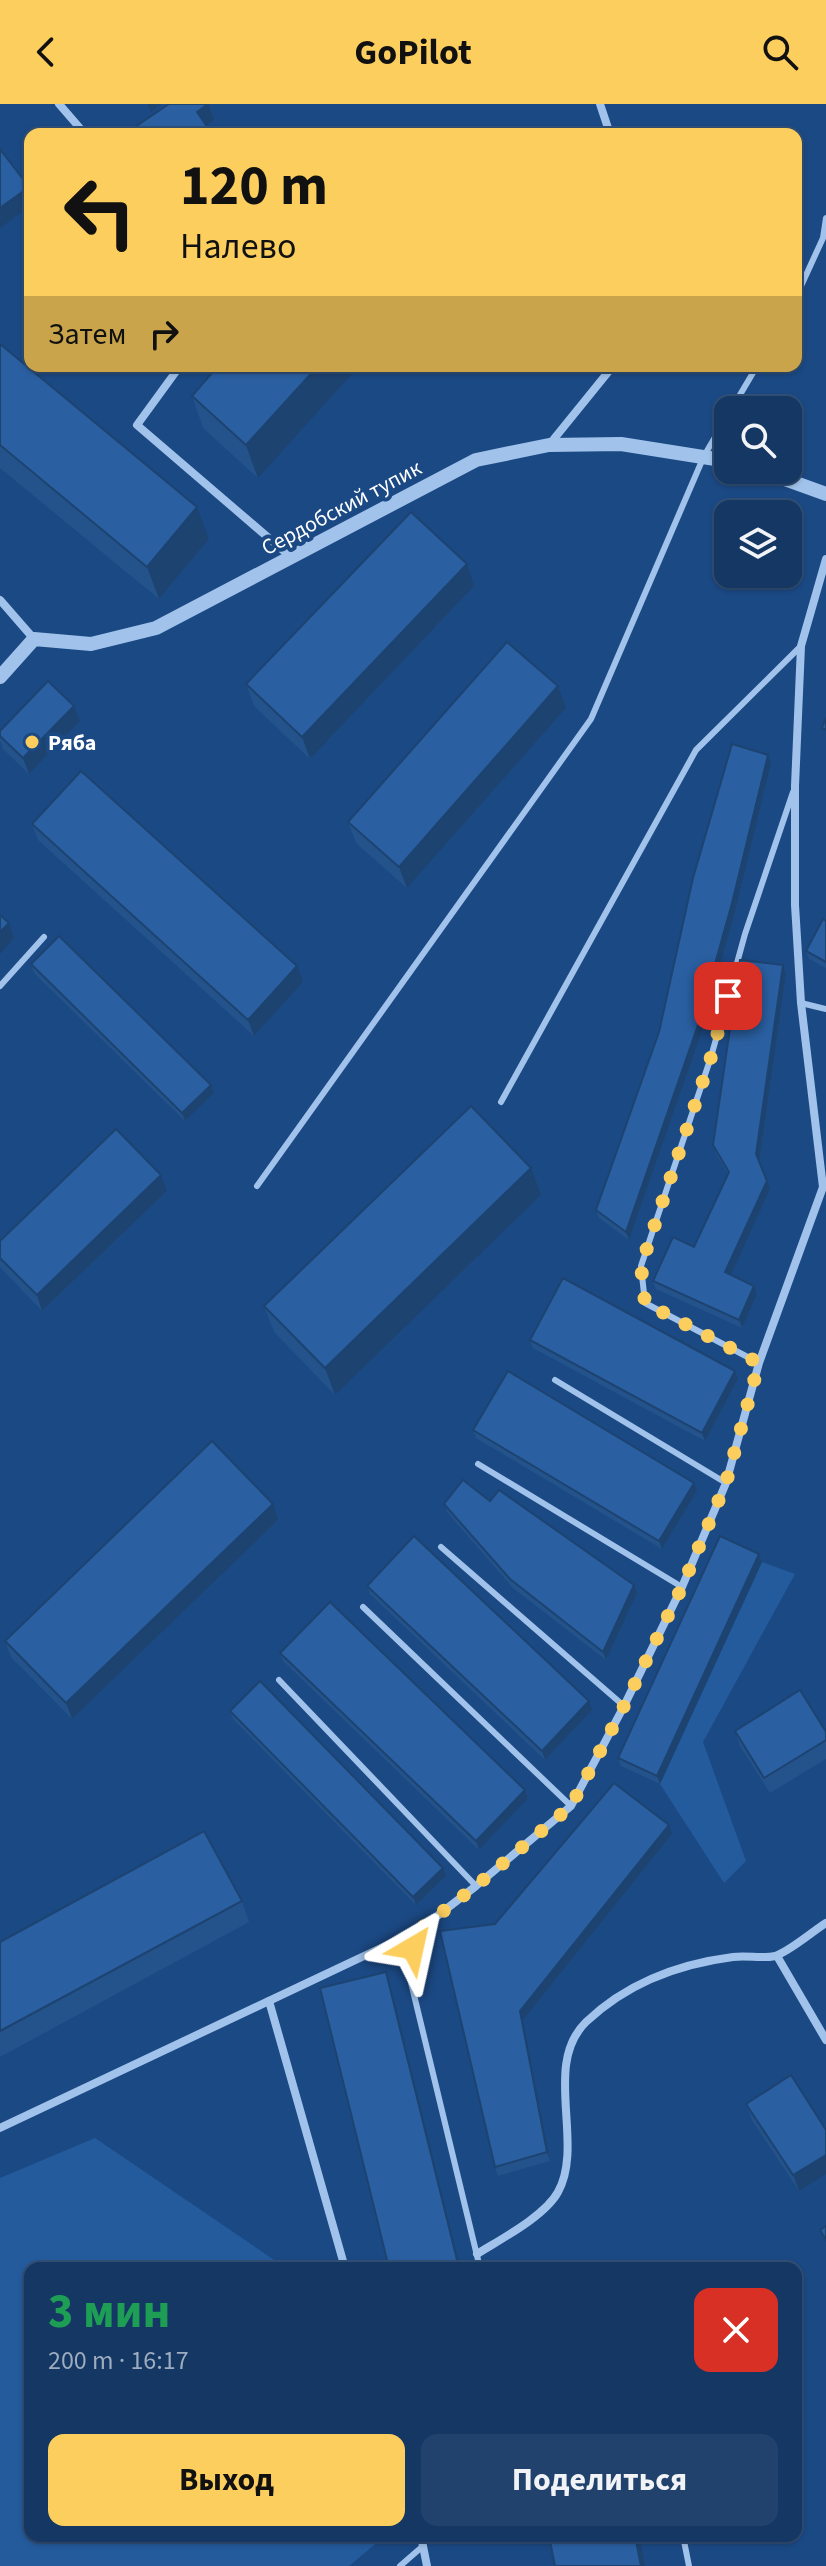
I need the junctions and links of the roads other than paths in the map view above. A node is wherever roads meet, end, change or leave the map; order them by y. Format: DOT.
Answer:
graph roads {
  1 [pos="59,104"];
  2 [pos="600,104"];
  3 [pos="80,128"];
  4 [pos="608,128"];
  5 [pos="826,218"];
  6 [pos="824,236"];
  7 [pos="802,284"];
  8 [pos="176,372"];
  9 [pos="608,372"];
  10 [pos="753,372"];
  11 [pos="739,396"];
  12 [pos="714,439"];
  13 [pos="549,445"];
  14 [pos="704,456"];
  15 [pos="714,458"];
  16 [pos="799,484"];
  17 [pos="826,494"];
  18 [pos="292,558"];
  19 [pos="826,559"];
  20 [pos="0,600"];
  21 [pos="34,639"];
  22 [pos="801,646"];
  23 [pos="0,677"];
  24 [pos="795,786"];
  25 [pos="44,937"];
  26 [pos="0,986"];
  27 [pos="801,1003"];
  28 [pos="826,1009"];
  29 [pos="501,1102"];
  30 [pos="257,1186"];
  31 [pos="824,1190"];
  32 [pos="759,1363"];
  33 [pos="555,1380"];
  34 [pos="478,1464"];
  35 [pos="726,1483"];
  36 [pos="441,1547"];
  37 [pos="682,1587"];
  38 [pos="363,1607"];
  39 [pos="279,1680"];
  40 [pos="624,1706"];
  41 [pos="571,1806"];
  42 [pos="476,1886"];
  43 [pos="826,1923"];
  44 [pos="419,1930"];
  45 [pos="777,1956"];
  46 [pos="269,2001"];
  47 [pos="826,2040"];
  48 [pos="0,2128"];
  49 [pos="477,2254"];
  50 [pos="343,2262"];
  51 [pos="479,2262"];
  52 [pos="422,2542"];
  53 [pos="684,2542"];
  54 [pos="423,2546"];
  55 [pos="400,2566"];
  56 [pos="427,2566"];
  57 [pos="689,2566"];
  1 -- 3 [label="street"];
  2 -- 4 [label="street"];
  5 -- 6 [label="lane"];
  6 -- 7 [label="lane"];
  8 -- 18 [label="street"];
  9 -- 13 [label="street"];
  10 -- 11 [label="lane"];
  12 -- 14 [label="lane"];
  13 -- 14 [label="street, Сердобский тупик"];
  13 -- 18 [label="street, Сердобский тупик"];
  14 -- 15 [label="street, Сердобский тупик"];
  14 -- 30 [label="lane"];
  16 -- 17 [label="street"];
  18 -- 21 [label="street, Сердобский тупик"];
  19 -- 22 [label="street"];
  20 -- 21 [label="street"];
  21 -- 23 [label="street"];
  22 -- 24 [label="street"];
  22 -- 29 [label="lane"];
  24 -- 27 [label="street"];
  24 -- 32 [label="lane"];
  25 -- 26 [label="lane"];
  27 -- 28 [label="lane"];
  27 -- 31 [label="street"];
  31 -- 32 [label="street"];
  32 -- 35 [label="street"];
  33 -- 35 [label="lane"];
  34 -- 37 [label="lane"];
  35 -- 37 [label="street"];
  36 -- 40 [label="lane"];
  37 -- 40 [label="street"];
  38 -- 41 [label="lane"];
  39 -- 42 [label="lane"];
  40 -- 41 [label="street"];
  41 -- 42 [label="street"];
  42 -- 44 [label="street"];
  43 -- 45 [label="street"];
  44 -- 46 [label="street"];
  44 -- 49 [label="lane"];
  45 -- 47 [label="street"];
  45 -- 49 [label="street"];
  46 -- 48 [label="street"];
  46 -- 50 [label="street"];
  49 -- 51 [label="lane"];
  52 -- 54 [label="street"];
  53 -- 57 [label="lane"];
  54 -- 55 [label="lane"];
  54 -- 56 [label="street"];
}
